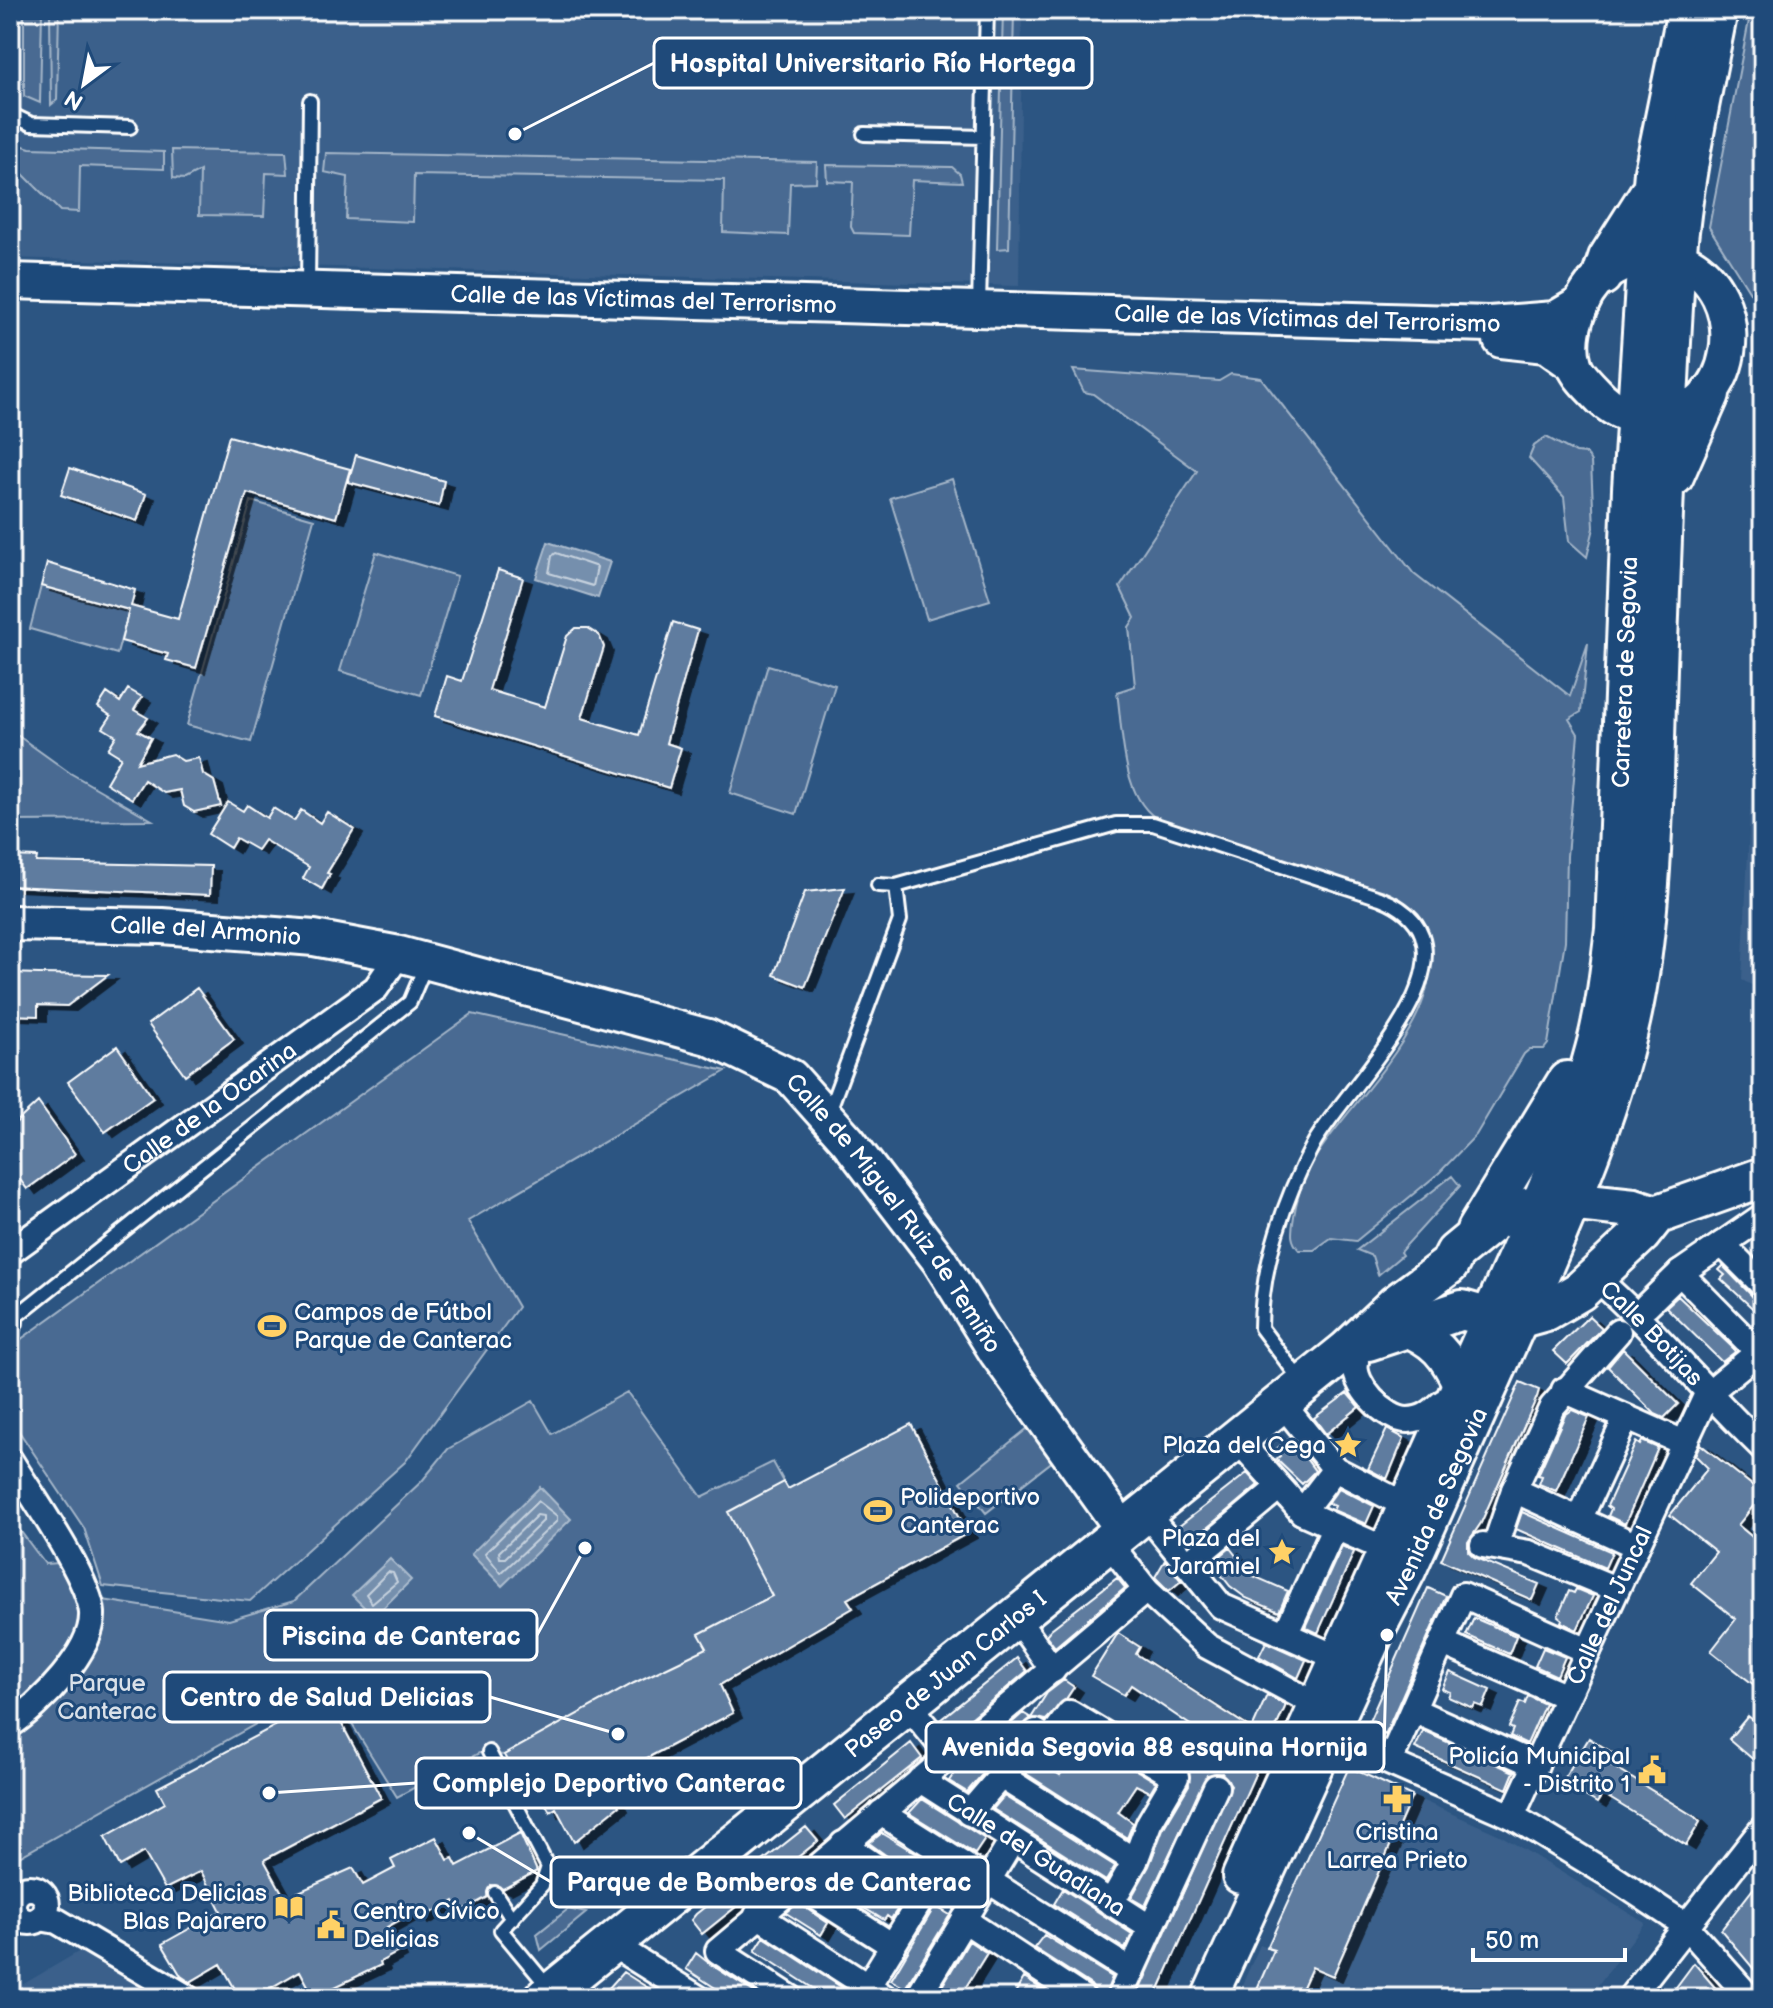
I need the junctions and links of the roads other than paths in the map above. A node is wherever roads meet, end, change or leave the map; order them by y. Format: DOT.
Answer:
graph roads {
  1 [pos="987,10"];
  2 [pos="1687,10"];
  3 [pos="1718,10"];
  4 [pos="310,101"];
  5 [pos="10,114"];
  6 [pos="130,127"];
  7 [pos="864,134"];
  8 [pos="984,137"];
  9 [pos="1652,189"];
  10 [pos="1662,256"];
  11 [pos="10,281"];
  12 [pos="227,286"];
  13 [pos="308,288"];
  14 [pos="1592,289"];
  15 [pos="10,290"];
  16 [pos="10,300"];
  17 [pos="979,309"];
  18 [pos="474,314"];
  19 [pos="826,321"];
  20 [pos="1037,326"];
  21 [pos="1574,365"];
  22 [pos="1710,394"];
  23 [pos="1652,419"];
  24 [pos="1663,505"];
  25 [pos="878,885"];
  26 [pos="896,886"];
  27 [pos="10,923"];
  28 [pos="413,958"];
  29 [pos="1596,1049"];
  30 [pos="827,1117"];
  31 [pos="1591,1149"];
  32 [pos="1763,1177"];
  33 [pos="1569,1203"];
  34 [pos="1645,1212"];
  35 [pos="1762,1217"];
  36 [pos="1722,1244"];
  37 [pos="1460,1251"];
  38 [pos="10,1252"];
  39 [pos="1600,1270"];
  40 [pos="1680,1273"];
  41 [pos="1763,1285"];
  42 [pos="1647,1305"];
  43 [pos="1491,1315"];
  44 [pos="10,1322"];
  45 [pos="1402,1327"];
  46 [pos="1618,1332"];
  47 [pos="1761,1354"];
  48 [pos="1351,1356"];
  49 [pos="1564,1390"];
  50 [pos="1292,1393"];
  51 [pos="1707,1394"];
  52 [pos="1456,1397"];
  53 [pos="1626,1418"];
  54 [pos="1237,1439"];
  55 [pos="1684,1443"];
  56 [pos="1763,1448"];
  57 [pos="10,1460"];
  58 [pos="1335,1469"];
  59 [pos="1278,1488"];
  60 [pos="1514,1490"];
  61 [pos="1407,1506"];
  62 [pos="1302,1512"];
  63 [pos="1579,1520"];
  64 [pos="1334,1528"];
  65 [pos="1127,1529"];
  66 [pos="1637,1546"];
  67 [pos="1387,1550"];
  68 [pos="1187,1564"];
  69 [pos="1616,1589"];
  70 [pos="1146,1590"];
  71 [pos="1016,1618"];
  72 [pos="1285,1635"];
  73 [pos="1443,1643"];
  74 [pos="1588,1651"];
  75 [pos="1338,1658"];
  76 [pos="1053,1670"];
  77 [pos="1567,1697"];
  78 [pos="907,1704"];
  79 [pos="1413,1710"];
  80 [pos="1318,1723"];
  81 [pos="10,1725"];
  82 [pos="489,1752"];
  83 [pos="949,1755"];
  84 [pos="1390,1761"];
  85 [pos="1536,1765"];
  86 [pos="1001,1776"];
  87 [pos="920,1780"];
  88 [pos="1216,1787"];
  89 [pos="881,1813"];
  90 [pos="969,1813"];
  91 [pos="1512,1816"];
  92 [pos="1763,1828"];
  93 [pos="1012,1841"];
  94 [pos="843,1844"];
  95 [pos="1135,1861"];
  96 [pos="989,1879"];
  97 [pos="796,1884"];
  98 [pos="495,1893"];
  99 [pos="1111,1903"];
  100 [pos="26,1907"];
  101 [pos="757,1915"];
  102 [pos="512,1919"];
  103 [pos="964,1920"];
  104 [pos="1685,1925"];
  105 [pos="1151,1928"];
  106 [pos="610,1943"];
  107 [pos="893,1946"];
  108 [pos="1131,1971"];
  109 [pos="877,1992"];
  110 [pos="548,1994"];
  111 [pos="188,1998"];
  112 [pos="698,1998"];
  113 [pos="791,1998"];
  114 [pos="917,1998"];
  115 [pos="1083,1998"];
  116 [pos="1119,1998"];
  117 [pos="1185,1998"];
  118 [pos="1209,1998"];
  119 [pos="1630,1998"];
  120 [pos="1750,1998"];
  1 -- 8 [label="lane"];
  2 -- 9 [label="main road, Carretera de Segovia"];
  3 -- 10 [label="main road, Carretera de Segovia"];
  4 -- 13 [label="lane"];
  5 -- 6 [label="lane"];
  7 -- 8 [label="lane"];
  8 -- 17 [label="lane"];
  9 -- 10 [label="main road, Carretera de Segovia"];
  9 -- 14 [label="main road"];
  10 -- 14 [label="street, Calle de las Víctimas del Terrorismo"];
  10 -- 22 [label="street"];
  10 -- 23 [label="main road, Carretera de Segovia"];
  11 -- 12 [label="street, Calle de las Víctimas del Terrorismo"];
  12 -- 13 [label="street, Calle de las Víctimas del Terrorismo"];
  12 -- 15 [label="street, Calle de las Víctimas del Terrorismo"];
  13 -- 17 [label="street, Calle de las Víctimas del Terrorismo"];
  13 -- 18 [label="street, Calle de las Víctimas del Terrorismo"];
  14 -- 17 [label="street, Calle de las Víctimas del Terrorismo"];
  14 -- 21 [label="street"];
  16 -- 18 [label="street, Calle de las Víctimas del Terrorismo"];
  17 -- 19 [label="street, Calle de las Víctimas del Terrorismo"];
  17 -- 20 [label="street, Calle de las Víctimas del Terrorismo"];
  18 -- 19 [label="street, Calle de las Víctimas del Terrorismo"];
  19 -- 20 [label="street, Calle de las Víctimas del Terrorismo"];
  20 -- 21 [label="street, Calle de las Víctimas del Terrorismo"];
  21 -- 23 [label="street, Calle de las Víctimas del Terrorismo"];
  22 -- 23 [label="street"];
  22 -- 24 [label="main road"];
  23 -- 24 [label="main road, Carretera de Segovia"];
  23 -- 29 [label="main road, Carretera de Segovia"];
  24 -- 31 [label="main road, Carretera de Segovia"];
  25 -- 26 [label="lane"];
  26 -- 30 [label="lane"];
  26 -- 50 [label="lane"];
  27 -- 28 [label="street, Calle del Armonio"];
  28 -- 30 [label="street, Calle de Miguel Ruiz de Temiño"];
  28 -- 38 [label="street, Calle de la Ocarina"];
  28 -- 44 [label="lane"];
  29 -- 33 [label="main road, Carretera de Segovia"];
  29 -- 37 [label="main road"];
  30 -- 65 [label="street, Calle de Miguel Ruiz de Temiño"];
  31 -- 33 [label="main road, Carretera de Segovia"];
  31 -- 34 [label="main road"];
  32 -- 34 [label="main road, Paseo de Juan Carlos I"];
  33 -- 34 [label="main road, Paseo de Juan Carlos I"];
  33 -- 37 [label="main road, Paseo de Juan Carlos I"];
  33 -- 39 [label="main road"];
  33 -- 43 [label="main road, Carretera de Segovia"];
  34 -- 39 [label="main road, Paseo de Juan Carlos I"];
  35 -- 36 [label="street"];
  36 -- 40 [label="street"];
  36 -- 41 [label="street"];
  37 -- 43 [label="main road"];
  37 -- 48 [label="main road, Paseo de Juan Carlos I"];
  39 -- 43 [label="main road, Paseo de Juan Carlos I"];
  39 -- 51 [label="street, Calle Botijas"];
  40 -- 42 [label="street"];
  40 -- 47 [label="street"];
  43 -- 45 [label="main road, Paseo de Juan Carlos I"];
  43 -- 52 [label="street, Avenida de Segovia"];
  43 -- 80 [label="street, Avenida de Segovia"];
  45 -- 48 [label="main road, Paseo de Juan Carlos I"];
  45 -- 52 [label="street, Avenida de Segovia"];
  46 -- 49 [label="street"];
  47 -- 51 [label="street, Calle Botijas"];
  48 -- 50 [label="main road, Paseo de Juan Carlos I"];
  48 -- 52 [label="street"];
  49 -- 53 [label="street"];
  49 -- 60 [label="street"];
  50 -- 54 [label="main road, Paseo de Juan Carlos I"];
  50 -- 58 [label="street"];
  51 -- 55 [label="street, Calle del Juncal"];
  51 -- 56 [label="street, Calle Botijas"];
  52 -- 61 [label="street, Avenida de Segovia"];
  53 -- 55 [label="street"];
  53 -- 63 [label="street"];
  54 -- 59 [label="street"];
  54 -- 65 [label="main road, Paseo de Juan Carlos I"];
  55 -- 66 [label="street, Calle del Juncal"];
  57 -- 81 [label="street"];
  58 -- 61 [label="street"];
  58 -- 62 [label="street"];
  59 -- 62 [label="street"];
  59 -- 68 [label="street"];
  60 -- 63 [label="street"];
  60 -- 69 [label="street"];
  61 -- 67 [label="street, Avenida de Segovia"];
  62 -- 64 [label="street"];
  63 -- 66 [label="street"];
  64 -- 67 [label="street"];
  64 -- 72 [label="street"];
  65 -- 68 [label="street"];
  65 -- 70 [label="street"];
  65 -- 71 [label="main road, Paseo de Juan Carlos I"];
  66 -- 69 [label="street, Calle del Juncal"];
  67 -- 75 [label="street, Avenida de Segovia"];
  68 -- 72 [label="street"];
  69 -- 74 [label="street, Calle del Juncal"];
  70 -- 76 [label="street"];
  70 -- 80 [label="street"];
  71 -- 76 [label="street"];
  71 -- 78 [label="main road, Paseo de Juan Carlos I"];
  72 -- 75 [label="street"];
  73 -- 74 [label="street"];
  73 -- 77 [label="street"];
  73 -- 79 [label="street"];
  74 -- 77 [label="street, Calle del Juncal"];
  75 -- 80 [label="street, Avenida de Segovia"];
  76 -- 83 [label="street"];
  77 -- 85 [label="street, Calle del Juncal"];
  78 -- 83 [label="street"];
  78 -- 106 [label="main road, Paseo de Juan Carlos I"];
  79 -- 84 [label="street"];
  79 -- 85 [label="street"];
  80 -- 84 [label="street"];
  80 -- 117 [label="street, Avenida de Segovia"];
  80 -- 118 [label="street, Avenida de Segovia"];
  82 -- 102 [label="lane"];
  83 -- 87 [label="street"];
  84 -- 91 [label="street"];
  85 -- 91 [label="street, Calle del Juncal"];
  86 -- 90 [label="street"];
  86 -- 95 [label="street"];
  86 -- 95 [label="street"];
  87 -- 89 [label="street"];
  87 -- 90 [label="street, Calle del Guadiana"];
  88 -- 105 [label="street"];
  89 -- 94 [label="street"];
  89 -- 96 [label="street"];
  90 -- 93 [label="street, Calle del Guadiana"];
  91 -- 104 [label="street"];
  92 -- 104 [label="street"];
  93 -- 96 [label="street"];
  93 -- 99 [label="street, Calle del Guadiana"];
  94 -- 97 [label="street"];
  94 -- 107 [label="street"];
  95 -- 99 [label="street"];
  96 -- 103 [label="street"];
  96 -- 108 [label="street"];
  97 -- 101 [label="street"];
  97 -- 107 [label="street"];
  98 -- 102 [label="lane"];
  99 -- 105 [label="street, Calle del Guadiana"];
  100 -- 111 [label="street"];
  101 -- 109 [label="street"];
  101 -- 113 [label="street"];
  102 -- 110 [label="lane"];
  103 -- 114 [label="street"];
  103 -- 115 [label="street"];
  104 -- 119 [label="street"];
  104 -- 120 [label="street"];
  105 -- 108 [label="street"];
  106 -- 110 [label="main road, Paseo de Juan Carlos I"];
  106 -- 112 [label="street"];
  107 -- 109 [label="street"];
  108 -- 116 [label="street"];
}
